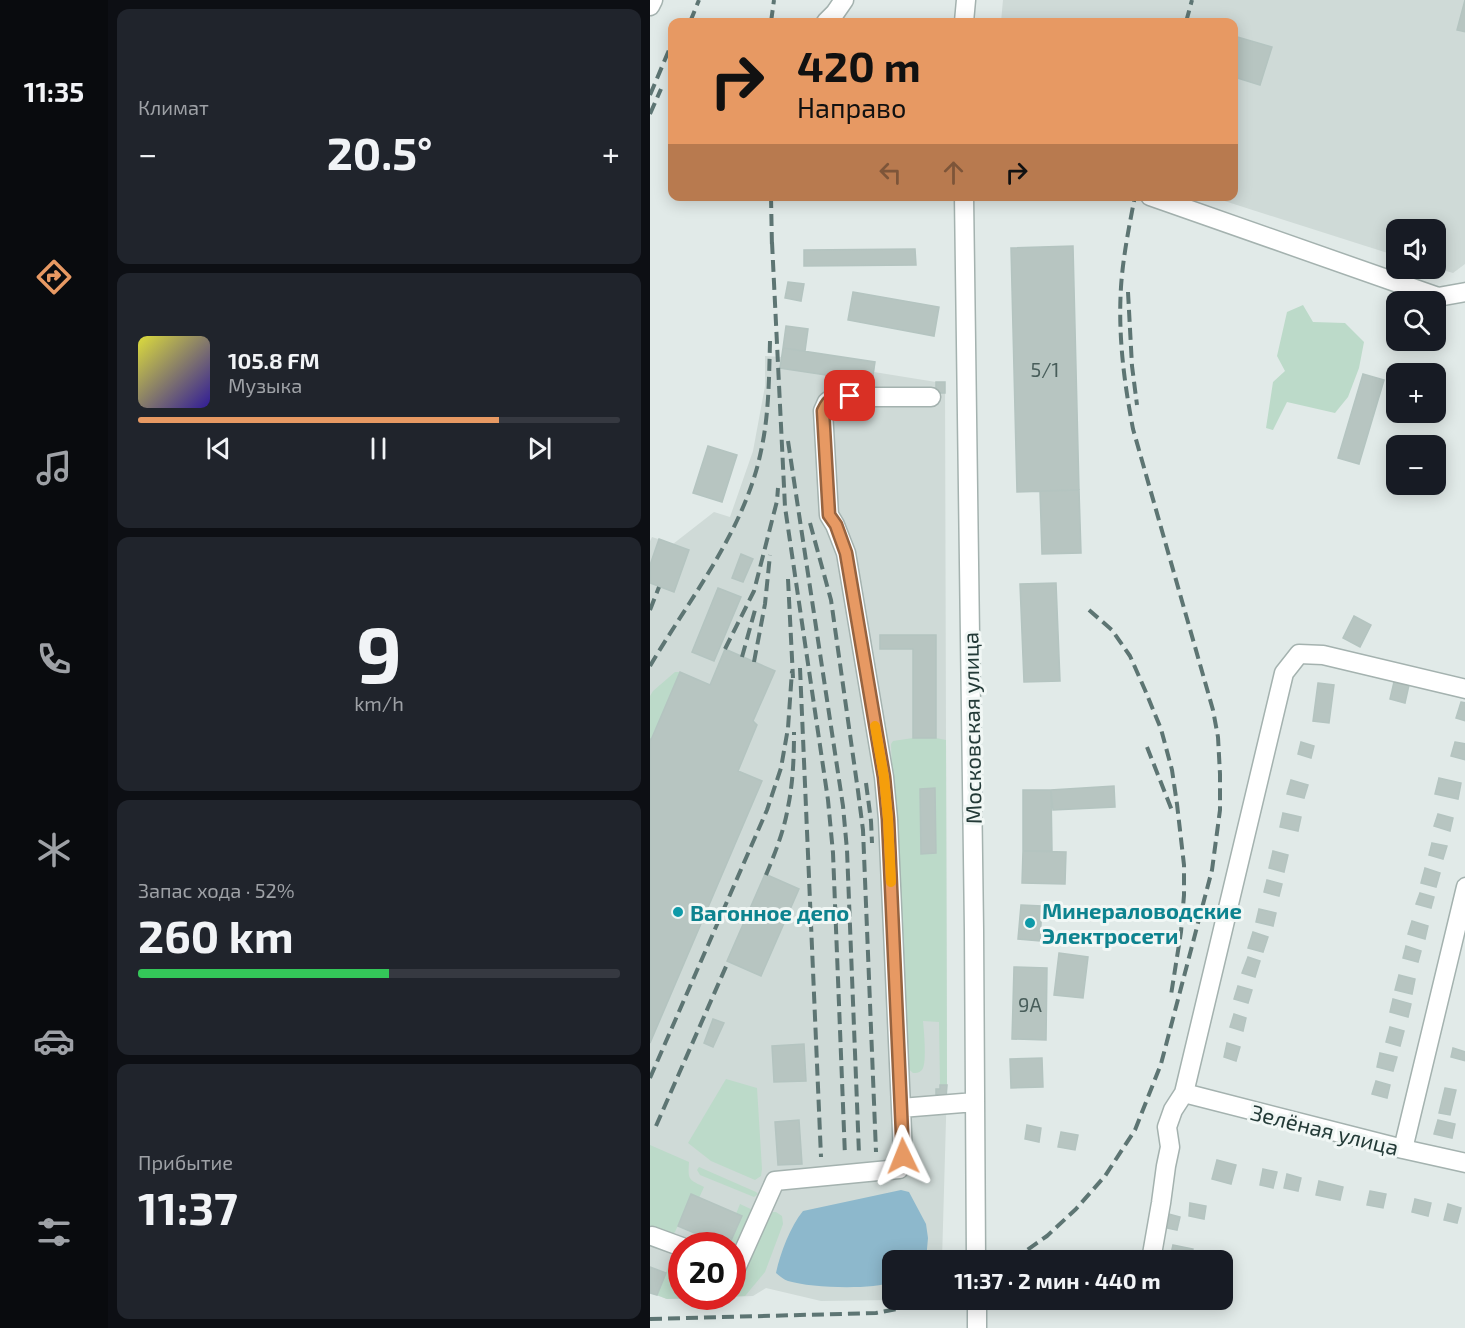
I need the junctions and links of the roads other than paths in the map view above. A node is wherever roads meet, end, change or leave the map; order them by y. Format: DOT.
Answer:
graph roads {
  1 [pos="653,0"];
  2 [pos="844,0"];
  3 [pos="966,0"];
  4 [pos="650,6"];
  5 [pos="830,18"];
  6 [pos="964,18"];
  7 [pos="964,201"];
  8 [pos="1164,201"];
  9 [pos="1466,292"];
  10 [pos="931,397"];
  11 [pos="1466,689"];
  12 [pos="1466,888"];
  13 [pos="1184,1093"];
  14 [pos="975,1102"];
  15 [pos="901,1107"];
  16 [pos="1403,1149"];
  17 [pos="1466,1163"];
  18 [pos="652,1236"];
  19 [pos="668,1242"];
  20 [pos="746,1246"];
  21 [pos="976,1250"];
  22 [pos="1153,1250"];
  23 [pos="977,1310"];
  24 [pos="977,1328"];
  1 -- 4 [label="street"];
  2 -- 5 [label="street"];
  3 -- 6 [label="street"];
  7 -- 14 [label="street, Московская улица"];
  8 -- 9 [label="street"];
  10 -- 15 [label="street"];
  11 -- 13 [label="street"];
  12 -- 16 [label="street"];
  13 -- 16 [label="street, Зелёная улица"];
  13 -- 22 [label="street"];
  14 -- 15 [label="street"];
  14 -- 21 [label="street, Московская улица"];
  15 -- 20 [label="street"];
  16 -- 17 [label="street, Зелёная улица"];
  18 -- 19 [label="street"];
  23 -- 24 [label="street"];
}
